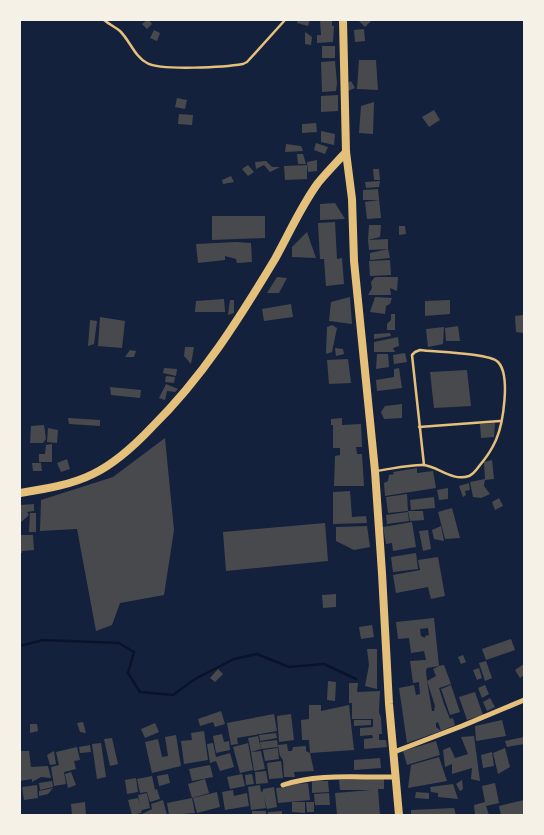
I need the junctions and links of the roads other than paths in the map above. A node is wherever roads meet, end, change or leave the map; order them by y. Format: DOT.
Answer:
graph roads {
  1 [pos="104,20"];
  2 [pos="285,20"];
  3 [pos="343,20"];
  4 [pos="346,152"];
  5 [pos="501,421"];
  6 [pos="419,427"];
  7 [pos="424,465"];
  8 [pos="375,471"];
  9 [pos="20,493"];
  10 [pos="524,700"];
  11 [pos="394,752"];
  12 [pos="396,777"];
  13 [pos="283,785"];
  14 [pos="399,815"];
  1 -- 2 [label="lane"];
  3 -- 4 [label="main road"];
  4 -- 8 [label="main road"];
  4 -- 9 [label="main road"];
  5 -- 6 [label="lane"];
  5 -- 6 [label="lane"];
  5 -- 7 [label="lane"];
  6 -- 7 [label="lane"];
  7 -- 8 [label="lane"];
  8 -- 11 [label="main road"];
  10 -- 11 [label="street"];
  11 -- 12 [label="main road"];
  12 -- 13 [label="street"];
  12 -- 14 [label="main road"];
}
